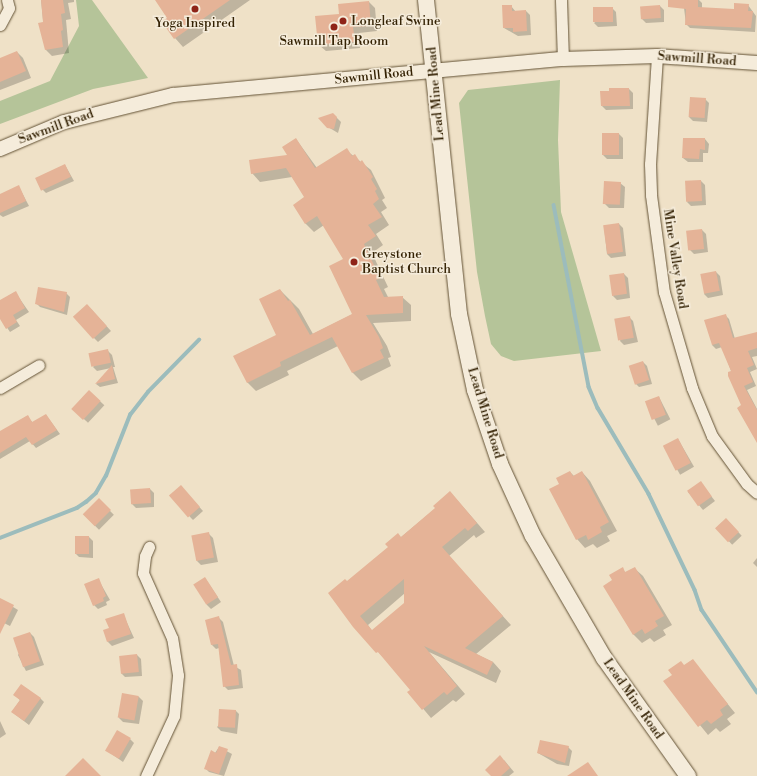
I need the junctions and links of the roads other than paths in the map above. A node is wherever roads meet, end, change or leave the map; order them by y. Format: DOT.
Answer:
graph roads {
  1 [pos="7,0"];
  2 [pos="426,0"];
  3 [pos="561,0"];
  4 [pos="0,26"];
  5 [pos="657,56"];
  6 [pos="563,59"];
  7 [pos="757,63"];
  8 [pos="434,70"];
  9 [pos="0,149"];
  10 [pos="39,365"];
  11 [pos="0,388"];
  12 [pos="757,493"];
  13 [pos="149,547"];
  14 [pos="146,776"];
  15 [pos="688,776"];
  1 -- 4 [label="street"];
  2 -- 8 [label="main road, Lead Mine Road"];
  3 -- 6 [label="street"];
  5 -- 6 [label="street, Sawmill Road"];
  5 -- 7 [label="street, Sawmill Road"];
  5 -- 12 [label="street, Mine Valley Road"];
  6 -- 8 [label="street, Sawmill Road"];
  8 -- 9 [label="street, Sawmill Road"];
  8 -- 15 [label="main road, Lead Mine Road"];
  10 -- 11 [label="street"];
  13 -- 14 [label="street"];
}
